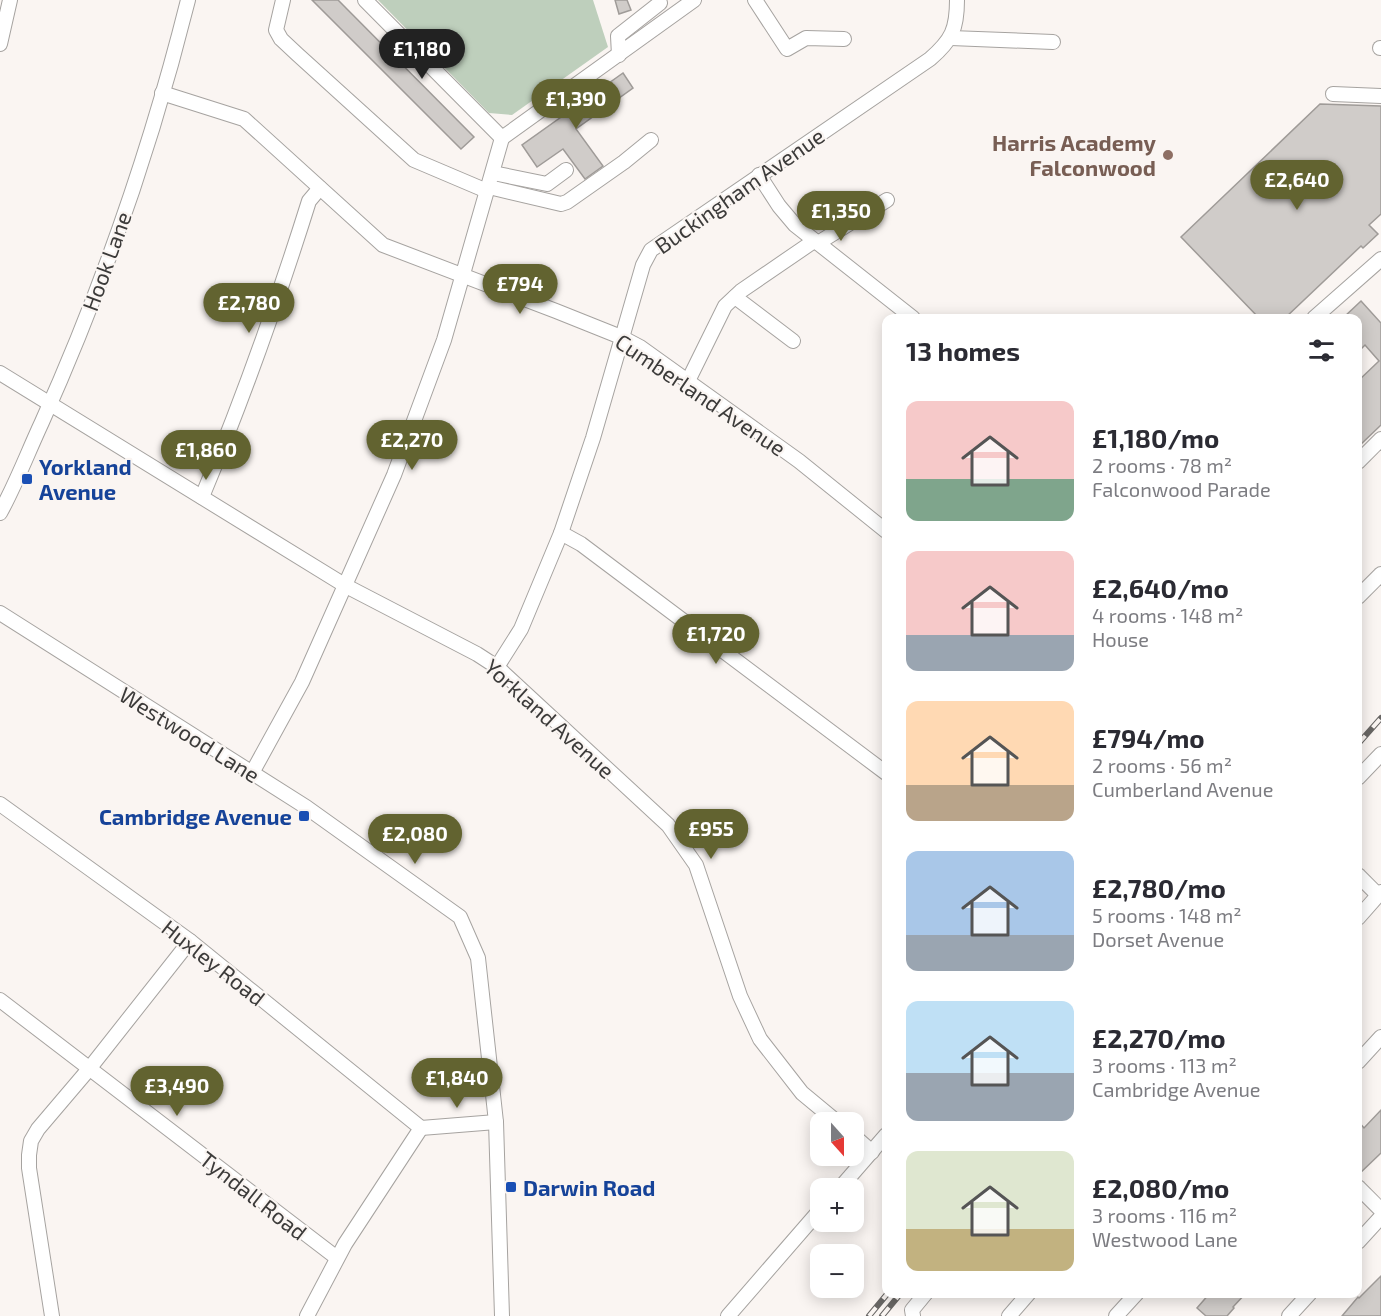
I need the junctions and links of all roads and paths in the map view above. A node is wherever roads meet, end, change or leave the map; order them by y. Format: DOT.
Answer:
graph roads {
  1 [pos="10,0"];
  2 [pos="188,0"];
  3 [pos="283,0"];
  4 [pos="364,0"];
  5 [pos="694,0"];
  6 [pos="755,0"];
  7 [pos="957,0"];
  8 [pos="660,3"];
  9 [pos="951,38"];
  10 [pos="844,39"];
  11 [pos="637,41"];
  12 [pos="1053,42"];
  13 [pos="0,44"];
  14 [pos="646,53"];
  15 [pos="619,54"];
  16 [pos="162,93"];
  17 [pos="1333,94"];
  18 [pos="1381,96"];
  19 [pos="502,138"];
  20 [pos="651,140"];
  21 [pos="566,170"];
  22 [pos="493,173"];
  23 [pos="759,175"];
  24 [pos="320,188"];
  25 [pos="488,189"];
  26 [pos="887,200"];
  27 [pos="816,242"];
  28 [pos="1381,259"];
  29 [pos="463,276"];
  30 [pos="735,297"];
  31 [pos="908,314"];
  32 [pos="1319,314"];
  33 [pos="621,338"];
  34 [pos="793,341"];
  35 [pos="0,373"];
  36 [pos="688,381"];
  37 [pos="50,404"];
  38 [pos="1381,439"];
  39 [pos="1362,458"];
  40 [pos="202,497"];
  41 [pos="0,513"];
  42 [pos="882,528"];
  43 [pos="561,533"];
  44 [pos="1381,574"];
  45 [pos="346,586"];
  46 [pos="1362,593"];
  47 [pos="0,613"];
  48 [pos="497,666"];
  49 [pos="1381,754"];
  50 [pos="882,770"];
  51 [pos="252,773"];
  52 [pos="1362,774"];
  53 [pos="0,804"];
  54 [pos="1362,878"];
  55 [pos="1380,893"];
  56 [pos="1362,913"];
  57 [pos="190,941"];
  58 [pos="0,1000"];
  59 [pos="1381,1037"];
  60 [pos="1362,1058"];
  61 [pos="89,1069"];
  62 [pos="825,1112"];
  63 [pos="496,1122"];
  64 [pos="421,1128"];
  65 [pos="882,1140"];
  66 [pos="864,1145"];
  67 [pos="872,1152"];
  68 [pos="849,1178"];
  69 [pos="1362,1191"];
  70 [pos="1381,1210"];
  71 [pos="1381,1217"];
  72 [pos="810,1222"];
  73 [pos="1362,1238"];
  74 [pos="337,1258"];
  75 [pos="922,1298"];
  76 [pos="1025,1298"];
  77 [pos="1132,1298"];
  78 [pos="1305,1298"];
  79 [pos="52,1316"];
  80 [pos="307,1316"];
  81 [pos="502,1316"];
  82 [pos="728,1316"];
  83 [pos="913,1316"];
  84 [pos="1009,1316"];
  85 [pos="1116,1316"];
  86 [pos="1289,1316"];
  1 -- 13 [label="street"];
  2 -- 16 [label="street, Hook Lane"];
  3 -- 25 [label="street"];
  4 -- 19 [label="street"];
  5 -- 11 [label="street"];
  6 -- 10 [label="street"];
  7 -- 9 [label="street"];
  8 -- 15 [label="street"];
  9 -- 12 [label="street"];
  9 -- 23 [label="street, Buckingham Avenue"];
  11 -- 14 [label="street"];
  11 -- 15 [label="street"];
  15 -- 19 [label="street"];
  16 -- 24 [label="street, Cumberland Avenue"];
  16 -- 37 [label="street, Hook Lane"];
  17 -- 18 [label="street"];
  19 -- 22 [label="street"];
  20 -- 25 [label="street"];
  21 -- 22 [label="street"];
  22 -- 25 [label="street"];
  23 -- 27 [label="street"];
  23 -- 33 [label="street, Buckingham Avenue"];
  24 -- 29 [label="street, Cumberland Avenue"];
  24 -- 40 [label="street"];
  25 -- 29 [label="street"];
  26 -- 27 [label="street"];
  27 -- 30 [label="street"];
  27 -- 31 [label="street"];
  28 -- 32 [label="street"];
  29 -- 33 [label="street, Cumberland Avenue"];
  29 -- 45 [label="street"];
  30 -- 34 [label="street"];
  30 -- 36 [label="street"];
  33 -- 36 [label="street, Cumberland Avenue"];
  33 -- 43 [label="street, Buckingham Avenue"];
  35 -- 37 [label="street, Yorkland Avenue"];
  36 -- 42 [label="street, Cumberland Avenue"];
  37 -- 40 [label="street, Yorkland Avenue"];
  37 -- 41 [label="street, Hook Lane"];
  38 -- 39 [label="street"];
  40 -- 45 [label="street, Yorkland Avenue"];
  43 -- 48 [label="street, Buckingham Avenue"];
  43 -- 50 [label="street"];
  44 -- 46 [label="street"];
  45 -- 48 [label="street, Yorkland Avenue"];
  45 -- 51 [label="street"];
  47 -- 51 [label="street, Westwood Lane"];
  48 -- 62 [label="street, Yorkland Avenue"];
  49 -- 52 [label="street"];
  51 -- 63 [label="street, Westwood Lane"];
  53 -- 57 [label="street, Huxley Road"];
  54 -- 55 [label="street"];
  55 -- 56 [label="street"];
  57 -- 61 [label="street"];
  57 -- 64 [label="street, Huxley Road"];
  58 -- 61 [label="street, Tyndall Road"];
  59 -- 60 [label="street"];
  61 -- 74 [label="street, Tyndall Road"];
  61 -- 79 [label="street"];
  63 -- 64 [label="street"];
  63 -- 81 [label="street, Westwood Lane"];
  64 -- 74 [label="street"];
  65 -- 67 [label="street"];
  66 -- 67 [label="street"];
  67 -- 68 [label="street"];
  69 -- 70 [label="street"];
  71 -- 73 [label="street"];
  72 -- 82 [label="street"];
  74 -- 80 [label="street"];
  75 -- 83 [label="street"];
  76 -- 84 [label="street"];
  77 -- 85 [label="street"];
  78 -- 86 [label="street"];
}
